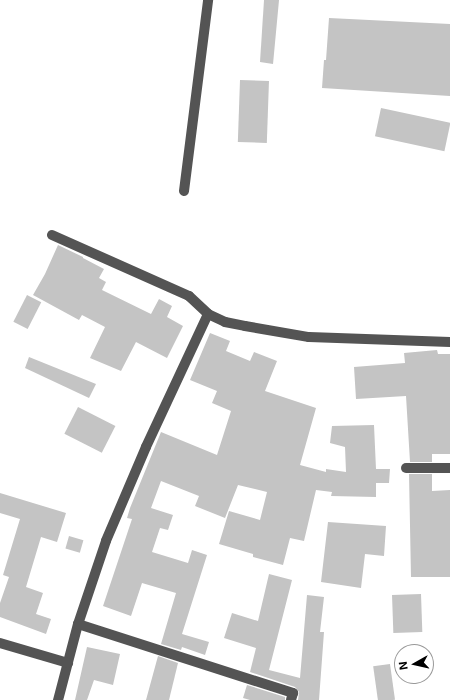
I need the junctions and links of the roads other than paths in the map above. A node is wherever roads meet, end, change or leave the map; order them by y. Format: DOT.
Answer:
graph roads {
  1 [pos="208,0"];
  2 [pos="184,191"];
  3 [pos="52,235"];
  4 [pos="208,314"];
  5 [pos="450,342"];
  6 [pos="406,468"];
  7 [pos="450,468"];
  8 [pos="78,624"];
  9 [pos="0,643"];
  10 [pos="68,663"];
  11 [pos="58,700"];
  12 [pos="291,700"];
  1 -- 2 [label="street"];
  3 -- 4 [label="street"];
  4 -- 5 [label="street"];
  4 -- 8 [label="street"];
  6 -- 7 [label="street"];
  8 -- 10 [label="street"];
  8 -- 12 [label="street"];
  9 -- 10 [label="street"];
  10 -- 11 [label="street"];
}
